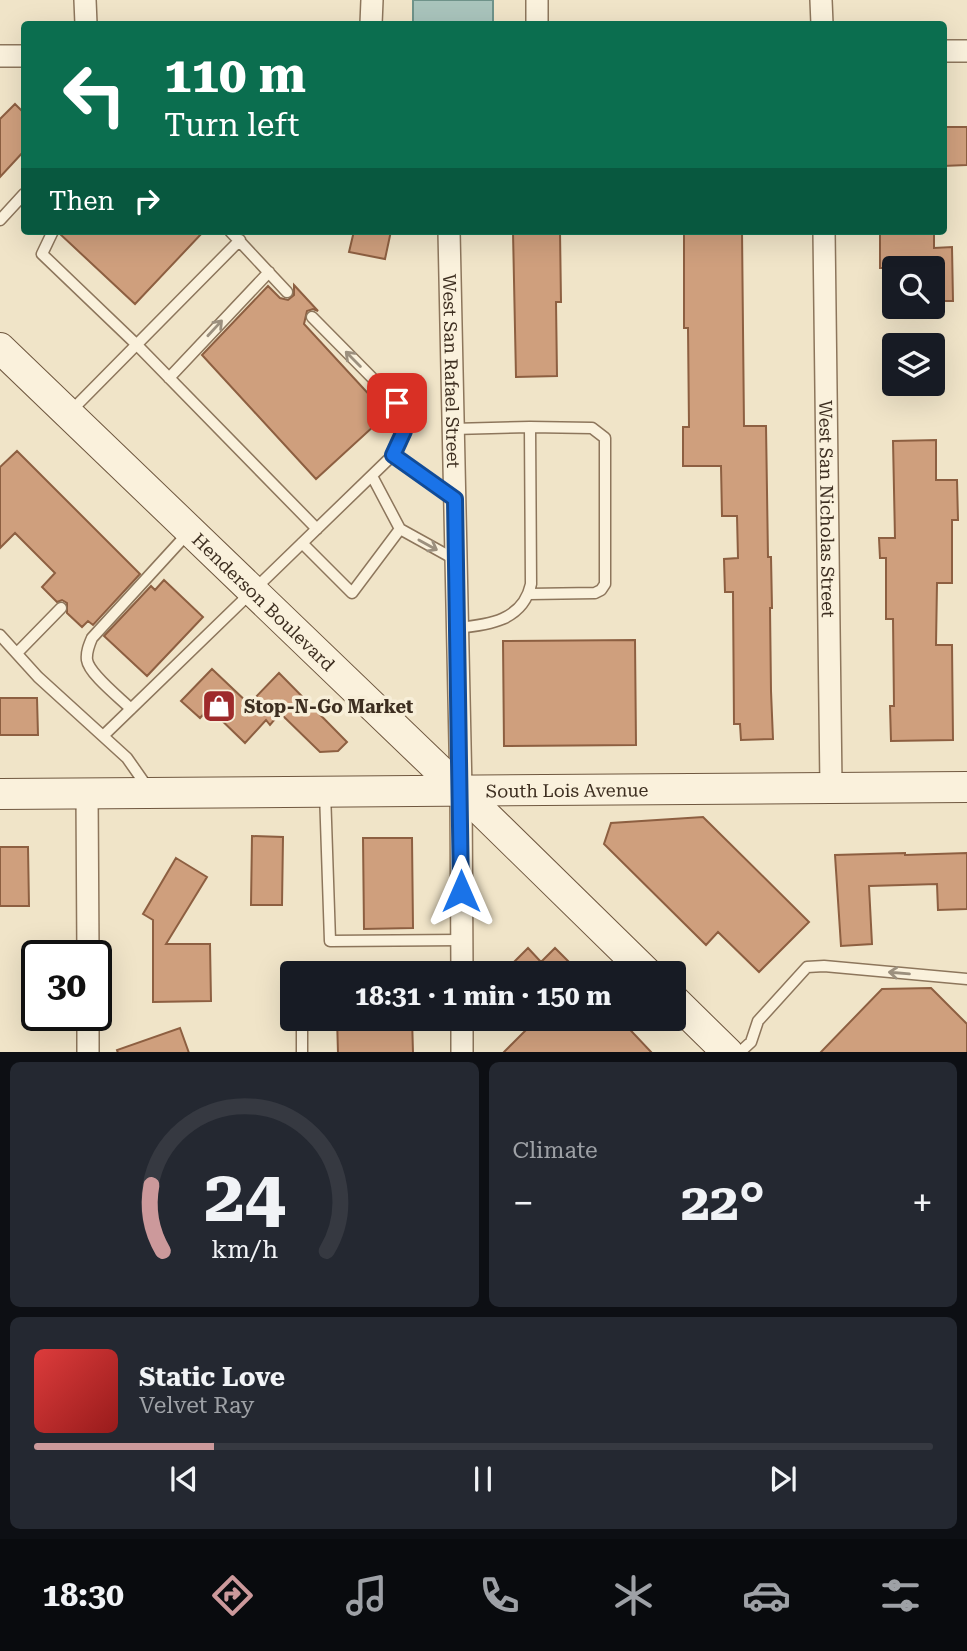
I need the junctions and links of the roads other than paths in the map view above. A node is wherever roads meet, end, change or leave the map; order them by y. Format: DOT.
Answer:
graph roads {
  1 [pos="85,0"];
  2 [pos="372,0"];
  3 [pos="537,0"];
  4 [pos="821,0"];
  5 [pos="86,21"];
  6 [pos="371,21"];
  7 [pos="537,21"];
  8 [pos="821,21"];
  9 [pos="947,51"];
  10 [pos="967,51"];
  11 [pos="21,56"];
  12 [pos="0,57"];
  13 [pos="21,197"];
  14 [pos="0,220"];
  15 [pos="50,235"];
  16 [pos="234,235"];
  17 [pos="449,235"];
  18 [pos="824,235"];
  19 [pos="240,240"];
  20 [pos="269,272"];
  21 [pos="287,292"];
  22 [pos="312,317"];
  23 [pos="137,345"];
  24 [pos="0,348"];
  25 [pos="169,378"];
  26 [pos="68,414"];
  27 [pos="530,427"];
  28 [pos="453,429"];
  29 [pos="393,455"];
  30 [pos="372,476"];
  31 [pos="455,499"];
  32 [pos="317,528"];
  33 [pos="400,529"];
  34 [pos="190,531"];
  35 [pos="302,543"];
  36 [pos="456,560"];
  37 [pos="252,591"];
  38 [pos="529,594"];
  39 [pos="61,608"];
  40 [pos="457,628"];
  41 [pos="0,635"];
  42 [pos="17,653"];
  43 [pos="131,709"];
  44 [pos="103,736"];
  45 [pos="967,787"];
  46 [pos="831,788"];
  47 [pos="461,791"];
  48 [pos="325,792"];
  49 [pos="87,793"];
  50 [pos="151,793"];
  51 [pos="0,794"];
  52 [pos="88,940"];
  53 [pos="461,940"];
  54 [pos="462,961"];
  55 [pos="635,961"];
  56 [pos="967,979"];
  57 [pos="686,1012"];
  58 [pos="88,1031"];
  59 [pos="302,1031"];
  60 [pos="462,1031"];
  61 [pos="88,1052"];
  62 [pos="302,1052"];
  63 [pos="462,1052"];
  64 [pos="728,1052"];
  65 [pos="739,1052"];
  1 -- 5 [label="street"];
  2 -- 6 [label="street"];
  3 -- 7 [label="street"];
  4 -- 8 [label="street"];
  9 -- 10 [label="street"];
  11 -- 12 [label="street"];
  13 -- 14 [label="lane"];
  15 -- 23 [label="lane"];
  16 -- 19 [label="lane"];
  17 -- 28 [label="street, West San Rafael Street"];
  18 -- 46 [label="street, West San Nicholas Street"];
  19 -- 20 [label="lane"];
  19 -- 23 [label="lane"];
  20 -- 21 [label="lane"];
  25 -- 20 [label="lane, one-way"];
  29 -- 22 [label="lane, one-way"];
  23 -- 25 [label="lane"];
  23 -- 26 [label="lane"];
  24 -- 26 [label="main road, Henderson Boulevard"];
  25 -- 32 [label="lane"];
  26 -- 34 [label="main road, Henderson Boulevard"];
  27 -- 28 [label="lane"];
  27 -- 38 [label="lane"];
  27 -- 38 [label="lane"];
  28 -- 31 [label="street, West San Rafael Street"];
  29 -- 30 [label="lane"];
  29 -- 31 [label="lane"];
  30 -- 32 [label="lane"];
  30 -- 33 [label="lane"];
  31 -- 36 [label="street, West San Rafael Street"];
  32 -- 35 [label="lane"];
  33 -- 35 [label="lane"];
  33 -- 36 [label="lane, one-way"];
  34 -- 37 [label="main road, Henderson Boulevard"];
  34 -- 43 [label="lane"];
  35 -- 37 [label="lane"];
  36 -- 40 [label="street, West San Rafael Street"];
  37 -- 43 [label="lane"];
  37 -- 47 [label="main road, Henderson Boulevard"];
  38 -- 40 [label="lane"];
  39 -- 42 [label="lane"];
  40 -- 47 [label="street, West San Rafael Street"];
  41 -- 42 [label="lane"];
  42 -- 44 [label="lane"];
  43 -- 44 [label="lane"];
  44 -- 50 [label="lane"];
  45 -- 46 [label="main road, South Lois Avenue"];
  46 -- 47 [label="main road, South Lois Avenue"];
  47 -- 48 [label="main road, South Lois Avenue"];
  47 -- 53 [label="street, West San Rafael Street"];
  47 -- 55 [label="main road, Henderson Boulevard"];
  48 -- 50 [label="main road, South Lois Avenue"];
  48 -- 53 [label="lane"];
  49 -- 50 [label="main road, South Lois Avenue"];
  49 -- 51 [label="main road, South Lois Avenue"];
  49 -- 52 [label="street"];
  53 -- 54 [label="street, West San Rafael Street"];
  56 -- 65 [label="lane, one-way"];
  57 -- 64 [label="main road"];
  58 -- 61 [label="street"];
  59 -- 62 [label="lane"];
  60 -- 63 [label="street"];
}
